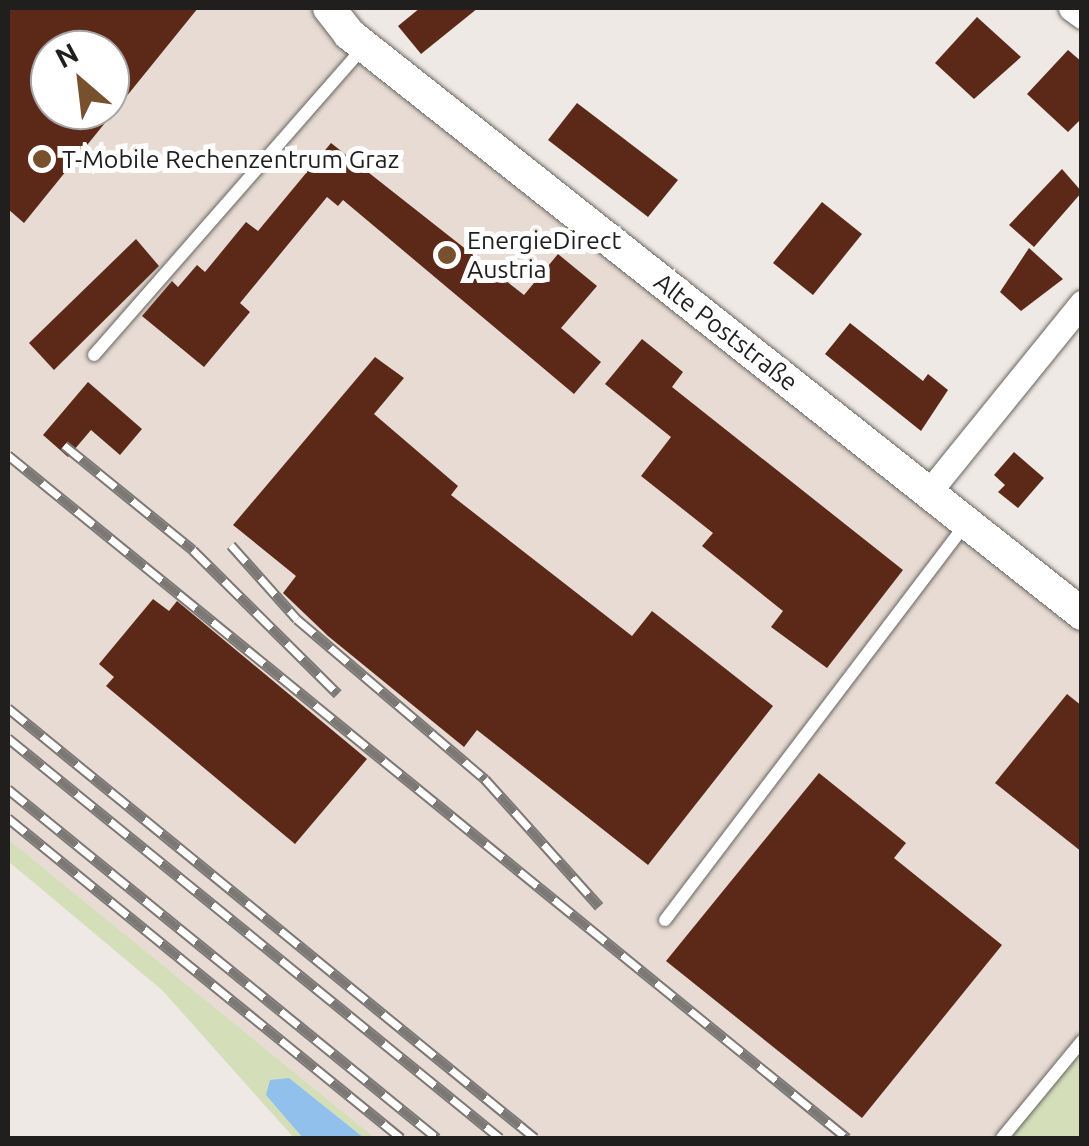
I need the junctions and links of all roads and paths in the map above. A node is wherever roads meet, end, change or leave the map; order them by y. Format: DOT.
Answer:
graph roads {
  1 [pos="329,8"];
  2 [pos="1072,8"];
  3 [pos="1082,16"];
  4 [pos="365,46"];
  5 [pos="1082,302"];
  6 [pos="94,355"];
  7 [pos="928,493"];
  8 [pos="966,524"];
  9 [pos="1082,614"];
  10 [pos="664,920"];
  11 [pos="1082,1041"];
  12 [pos="1002,1138"];
  1 -- 4 [label="street, Alte Poststraße"];
  2 -- 3 [label="street"];
  4 -- 6 [label="lane"];
  4 -- 7 [label="street, Alte Poststraße"];
  5 -- 7 [label="street"];
  7 -- 8 [label="street, Alte Poststraße"];
  8 -- 9 [label="street, Alte Poststraße"];
  8 -- 10 [label="lane"];
  11 -- 12 [label="lane"];
}
